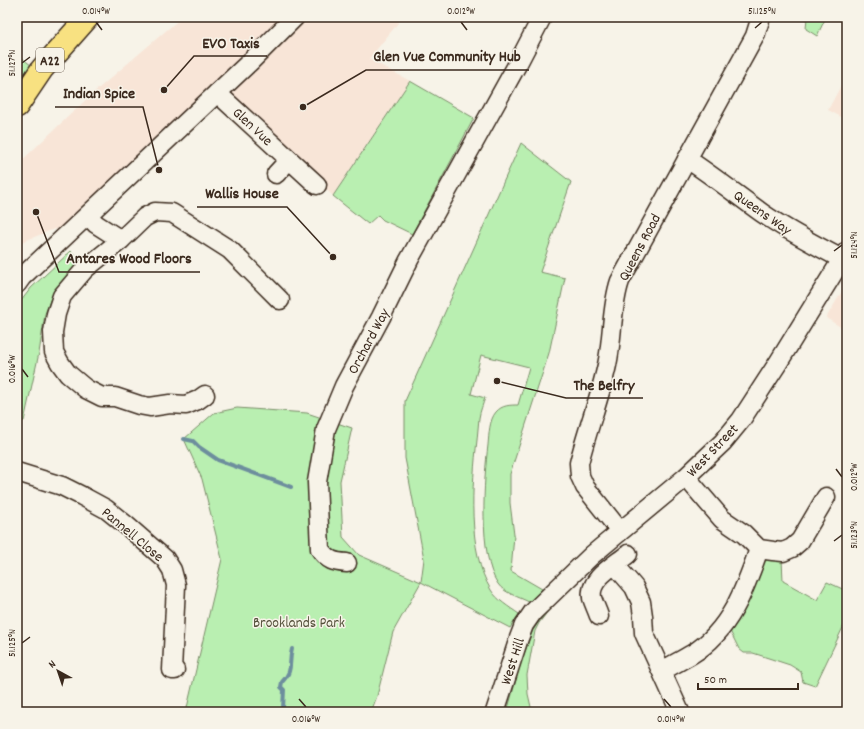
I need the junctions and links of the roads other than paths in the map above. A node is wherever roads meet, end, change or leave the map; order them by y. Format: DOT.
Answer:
graph roads {
  1 [pos="88,17"];
  2 [pos="295,17"];
  3 [pos="542,17"];
  4 [pos="761,17"];
  5 [pos="217,93"];
  6 [pos="17,106"];
  7 [pos="687,159"];
  8 [pos="289,160"];
  9 [pos="276,174"];
  10 [pos="317,185"];
  11 [pos="88,216"];
  12 [pos="121,240"];
  13 [pos="845,255"];
  14 [pos="19,280"];
  15 [pos="280,300"];
  16 [pos="205,395"];
  17 [pos="17,472"];
  18 [pos="686,477"];
  19 [pos="817,501"];
  20 [pos="620,531"];
  21 [pos="759,549"];
  22 [pos="347,563"];
  23 [pos="533,612"];
  24 [pos="599,616"];
  25 [pos="175,670"];
  26 [pos="662,671"];
  27 [pos="495,712"];
  28 [pos="680,712"];
  1 -- 6 [label="highway, A22"];
  2 -- 5 [label="street"];
  3 -- 22 [label="street, Orchard Way"];
  4 -- 7 [label="street, Queens Road"];
  5 -- 8 [label="street, Glen Vue"];
  5 -- 11 [label="street"];
  7 -- 13 [label="street, Queens Way"];
  7 -- 20 [label="street, Queens Road"];
  8 -- 9 [label="street"];
  8 -- 10 [label="street, Glen Vue"];
  11 -- 12 [label="street"];
  11 -- 14 [label="street"];
  12 -- 15 [label="street"];
  12 -- 16 [label="street"];
  13 -- 18 [label="street, West Street"];
  17 -- 25 [label="street, Pannell Close"];
  18 -- 20 [label="street, West Street"];
  18 -- 21 [label="street"];
  19 -- 21 [label="street"];
  20 -- 23 [label="street, West Street"];
  21 -- 26 [label="street"];
  23 -- 27 [label="street, West Hill"];
  24 -- 26 [label="street"];
  26 -- 28 [label="street"];
}
